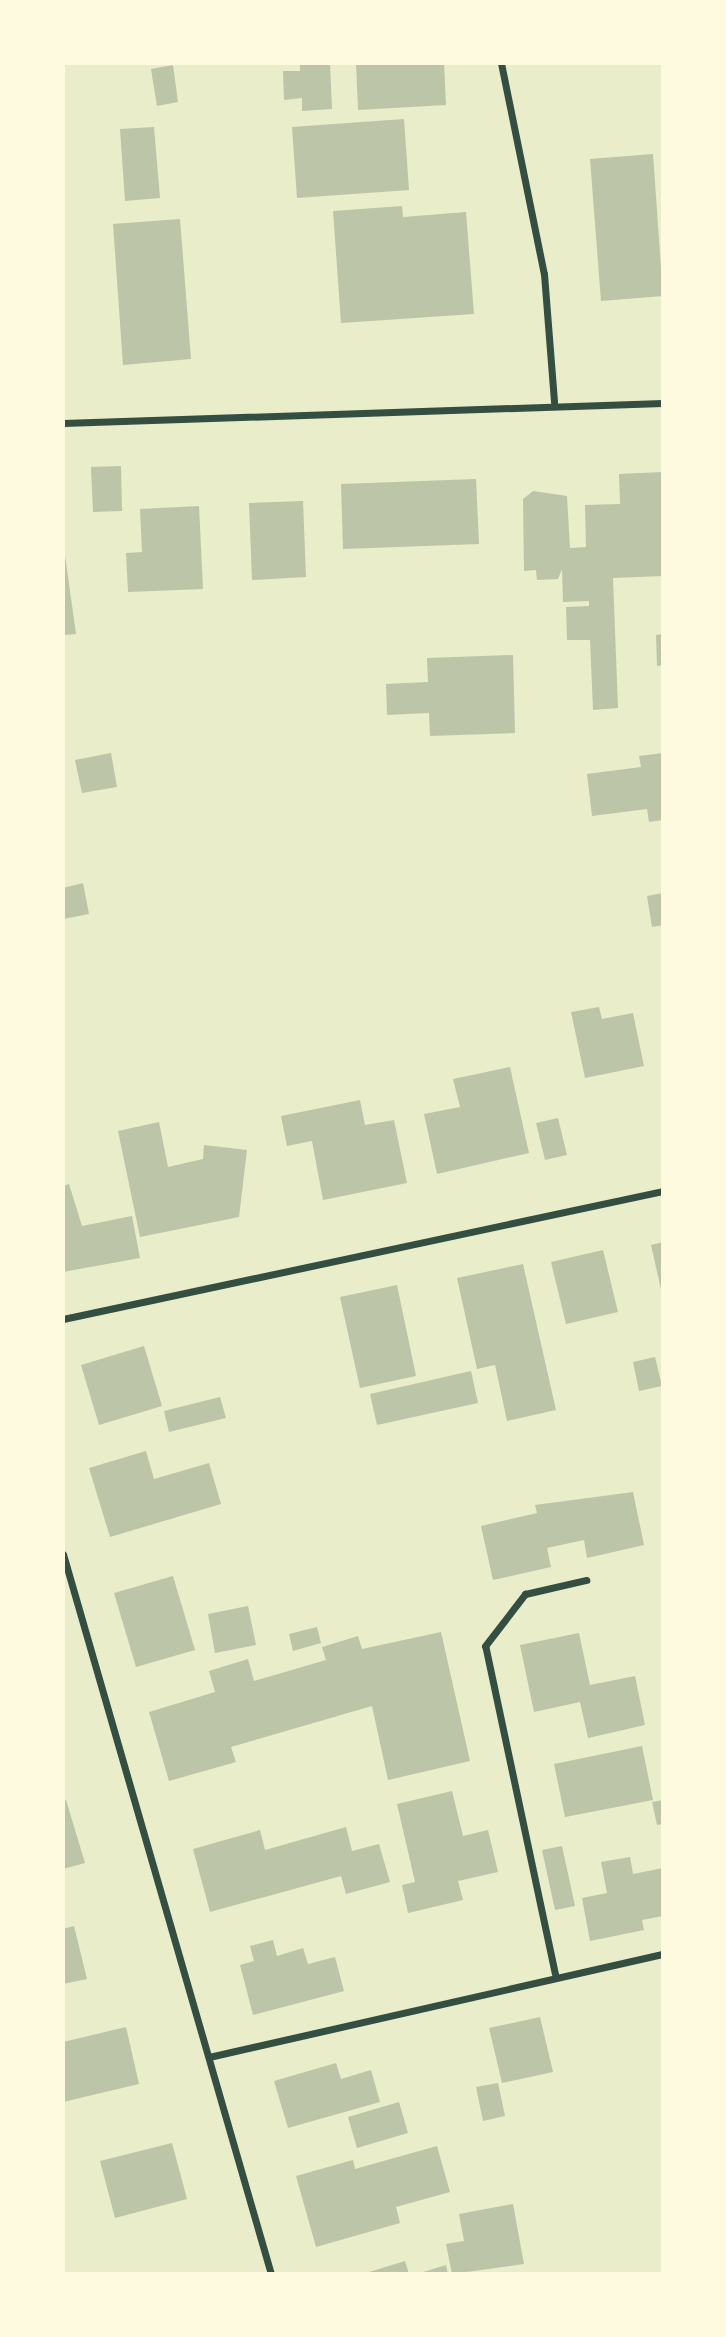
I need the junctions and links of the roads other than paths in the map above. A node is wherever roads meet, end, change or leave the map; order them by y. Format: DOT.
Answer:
graph roads {
  1 [pos="501,63"];
  2 [pos="554,402"];
  3 [pos="663,403"];
  4 [pos="63,423"];
  5 [pos="663,1191"];
  6 [pos="63,1319"];
  7 [pos="63,1554"];
  8 [pos="586,1580"];
  9 [pos="663,1954"];
  10 [pos="555,1974"];
  11 [pos="209,2057"];
  12 [pos="271,2274"];
  1 -- 2 [label="street"];
  2 -- 3 [label="street"];
  2 -- 4 [label="street"];
  5 -- 6 [label="street"];
  7 -- 11 [label="street"];
  8 -- 10 [label="street"];
  9 -- 10 [label="street"];
  10 -- 11 [label="street"];
  11 -- 12 [label="street"];
}
